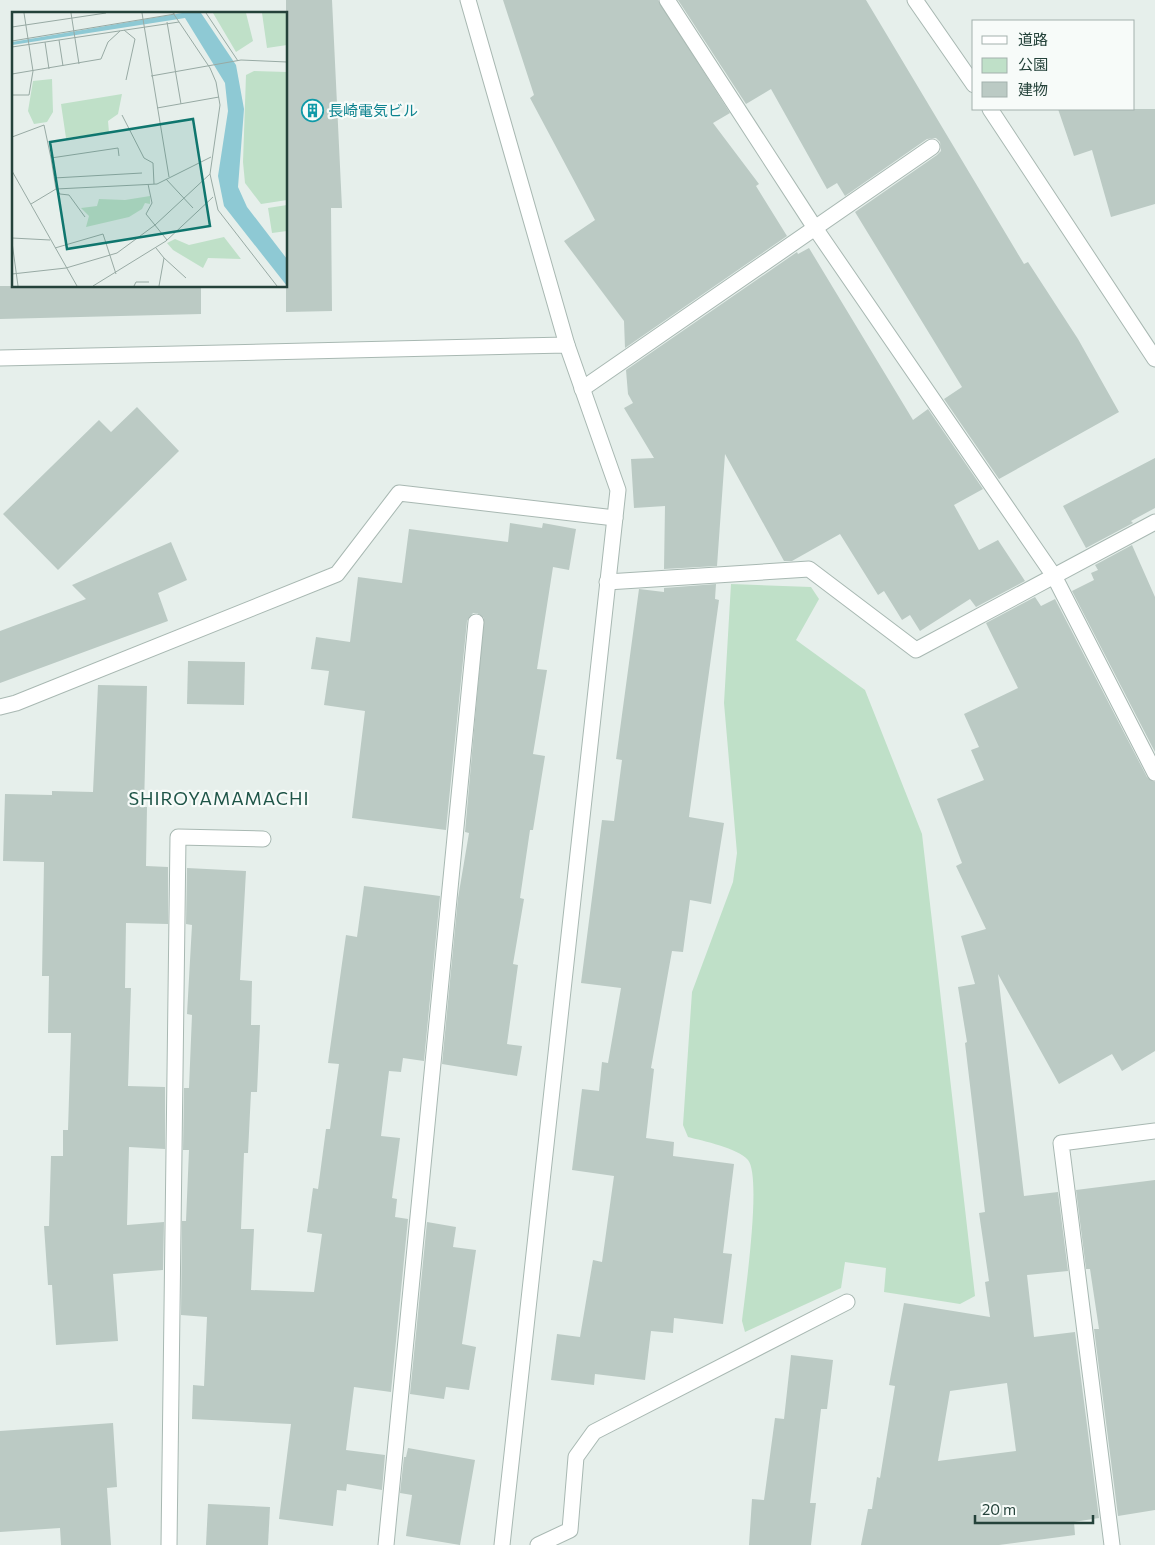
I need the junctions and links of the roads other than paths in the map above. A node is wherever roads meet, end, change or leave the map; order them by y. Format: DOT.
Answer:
graph roads {
  1 [pos="468,0"];
  2 [pos="667,0"];
  3 [pos="915,0"];
  4 [pos="972,83"];
  5 [pos="991,110"];
  6 [pos="932,147"];
  7 [pos="815,228"];
  8 [pos="567,346"];
  9 [pos="0,358"];
  10 [pos="1155,359"];
  11 [pos="582,388"];
  12 [pos="615,518"];
  13 [pos="1155,522"];
  14 [pos="1054,576"];
  15 [pos="607,582"];
  16 [pos="476,622"];
  17 [pos="0,707"];
  18 [pos="1155,773"];
  19 [pos="263,838"];
  20 [pos="1155,1131"];
  21 [pos="847,1302"];
  22 [pos="169,1545"];
  23 [pos="386,1545"];
  24 [pos="502,1545"];
  25 [pos="538,1545"];
  26 [pos="1112,1545"];
  1 -- 8 [label="street"];
  2 -- 7 [label="street"];
  3 -- 4 [label="street"];
  5 -- 10 [label="street"];
  6 -- 7 [label="street"];
  7 -- 11 [label="street"];
  7 -- 14 [label="street"];
  8 -- 9 [label="street"];
  8 -- 11 [label="street"];
  11 -- 12 [label="street"];
  12 -- 15 [label="street"];
  12 -- 17 [label="street"];
  13 -- 14 [label="street"];
  14 -- 15 [label="street"];
  14 -- 18 [label="street"];
  15 -- 24 [label="street"];
  16 -- 23 [label="street"];
  19 -- 22 [label="street"];
  20 -- 26 [label="street"];
  21 -- 25 [label="street"];
}
